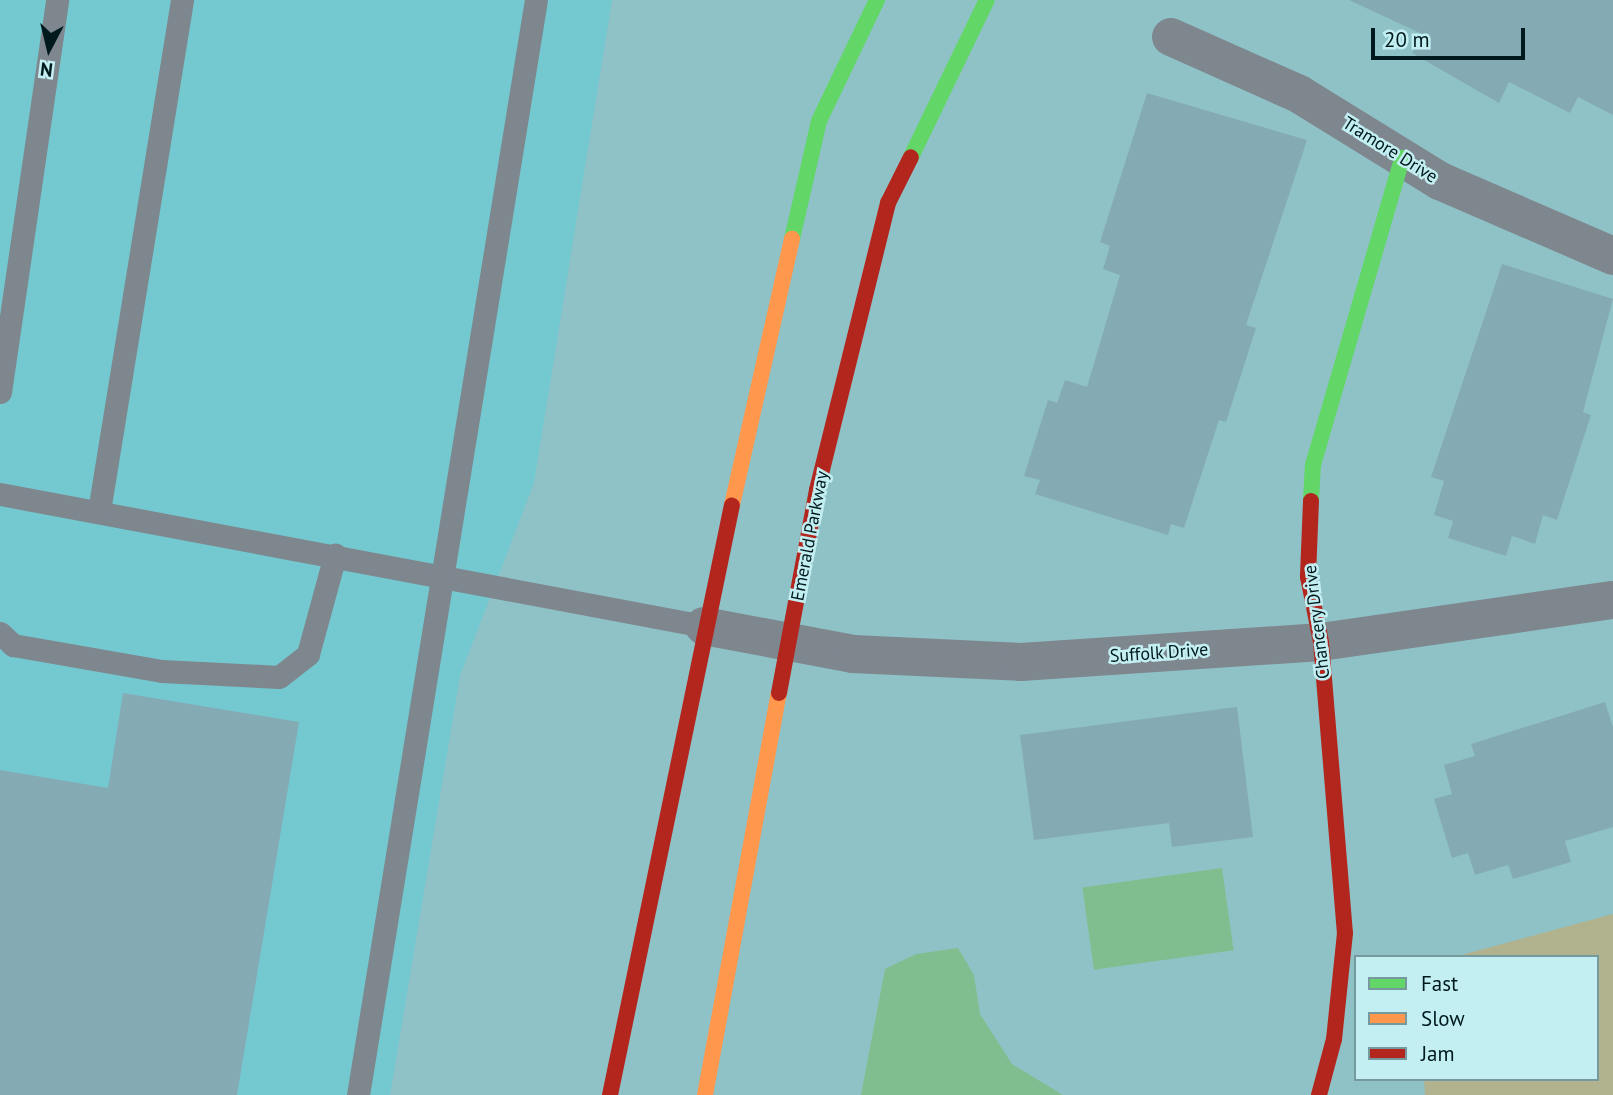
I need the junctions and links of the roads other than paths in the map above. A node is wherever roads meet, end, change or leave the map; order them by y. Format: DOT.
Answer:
graph roads {
  1 [pos="57,0"];
  2 [pos="182,0"];
  3 [pos="536,0"];
  4 [pos="877,0"];
  5 [pos="987,0"];
  6 [pos="1171,37"];
  7 [pos="1402,158"];
  8 [pos="1613,256"];
  9 [pos="0,392"];
  10 [pos="0,494"];
  11 [pos="99,511"];
  12 [pos="335,555"];
  13 [pos="443,580"];
  14 [pos="1613,600"];
  15 [pos="704,626"];
  16 [pos="0,633"];
  17 [pos="1321,642"];
  18 [pos="790,644"];
  19 [pos="358,1095"];
  20 [pos="610,1095"];
  21 [pos="705,1095"];
  22 [pos="1319,1095"];
  1 -- 9 [label="lane"];
  2 -- 11 [label="lane"];
  3 -- 13 [label="lane"];
  4 -- 15 [label="main road"];
  5 -- 18 [label="main road, Emerald Parkway"];
  6 -- 7 [label="street, Tramore Drive"];
  7 -- 8 [label="street, Tramore Drive"];
  7 -- 17 [label="main road, Chancery Drive"];
  10 -- 11 [label="lane"];
  11 -- 12 [label="lane"];
  12 -- 13 [label="lane"];
  12 -- 16 [label="lane"];
  13 -- 15 [label="lane"];
  13 -- 19 [label="lane"];
  14 -- 17 [label="street, Suffolk Drive"];
  15 -- 18 [label="street, Suffolk Drive"];
  15 -- 20 [label="main road"];
  17 -- 18 [label="street, Suffolk Drive"];
  17 -- 22 [label="main road, Chancery Drive"];
  18 -- 21 [label="main road, Emerald Parkway"];
}
